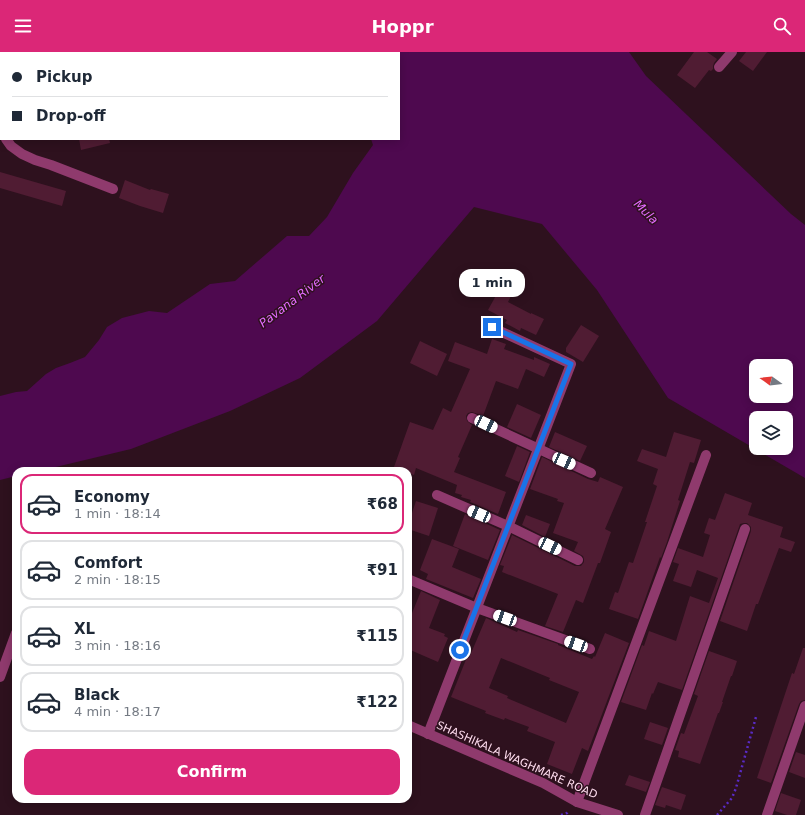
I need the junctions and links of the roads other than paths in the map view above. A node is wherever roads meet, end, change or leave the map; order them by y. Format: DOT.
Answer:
graph roads {
  1 [pos="732,52"];
  2 [pos="719,67"];
  3 [pos="7,140"];
  4 [pos="113,189"];
  5 [pos="492,327"];
  6 [pos="472,418"];
  7 [pos="538,449"];
  8 [pos="706,456"];
  9 [pos="591,473"];
  10 [pos="436,496"];
  11 [pos="508,526"];
  12 [pos="746,530"];
  13 [pos="578,560"];
  14 [pos="412,581"];
  15 [pos="477,608"];
  16 [pos="12,644"];
  17 [pos="590,649"];
  18 [pos="0,677"];
  19 [pos="805,706"];
  20 [pos="412,728"];
  21 [pos="428,734"];
  22 [pos="577,802"];
  23 [pos="618,815"];
  24 [pos="645,815"];
  25 [pos="767,815"];
  1 -- 2 [label="street"];
  3 -- 4 [label="street"];
  5 -- 7 [label="street"];
  6 -- 7 [label="street"];
  7 -- 9 [label="street"];
  7 -- 11 [label="street"];
  8 -- 22 [label="street"];
  10 -- 11 [label="street"];
  11 -- 13 [label="street"];
  11 -- 15 [label="street"];
  12 -- 24 [label="street"];
  14 -- 15 [label="street"];
  15 -- 17 [label="street"];
  15 -- 21 [label="street"];
  16 -- 18 [label="street"];
  19 -- 25 [label="street"];
  20 -- 21 [label="street, SHASHIKALA WAGHMARE ROAD"];
  21 -- 22 [label="street, SHASHIKALA WAGHMARE ROAD"];
  22 -- 23 [label="street, SHASHIKALA WAGHMARE ROAD"];
}
